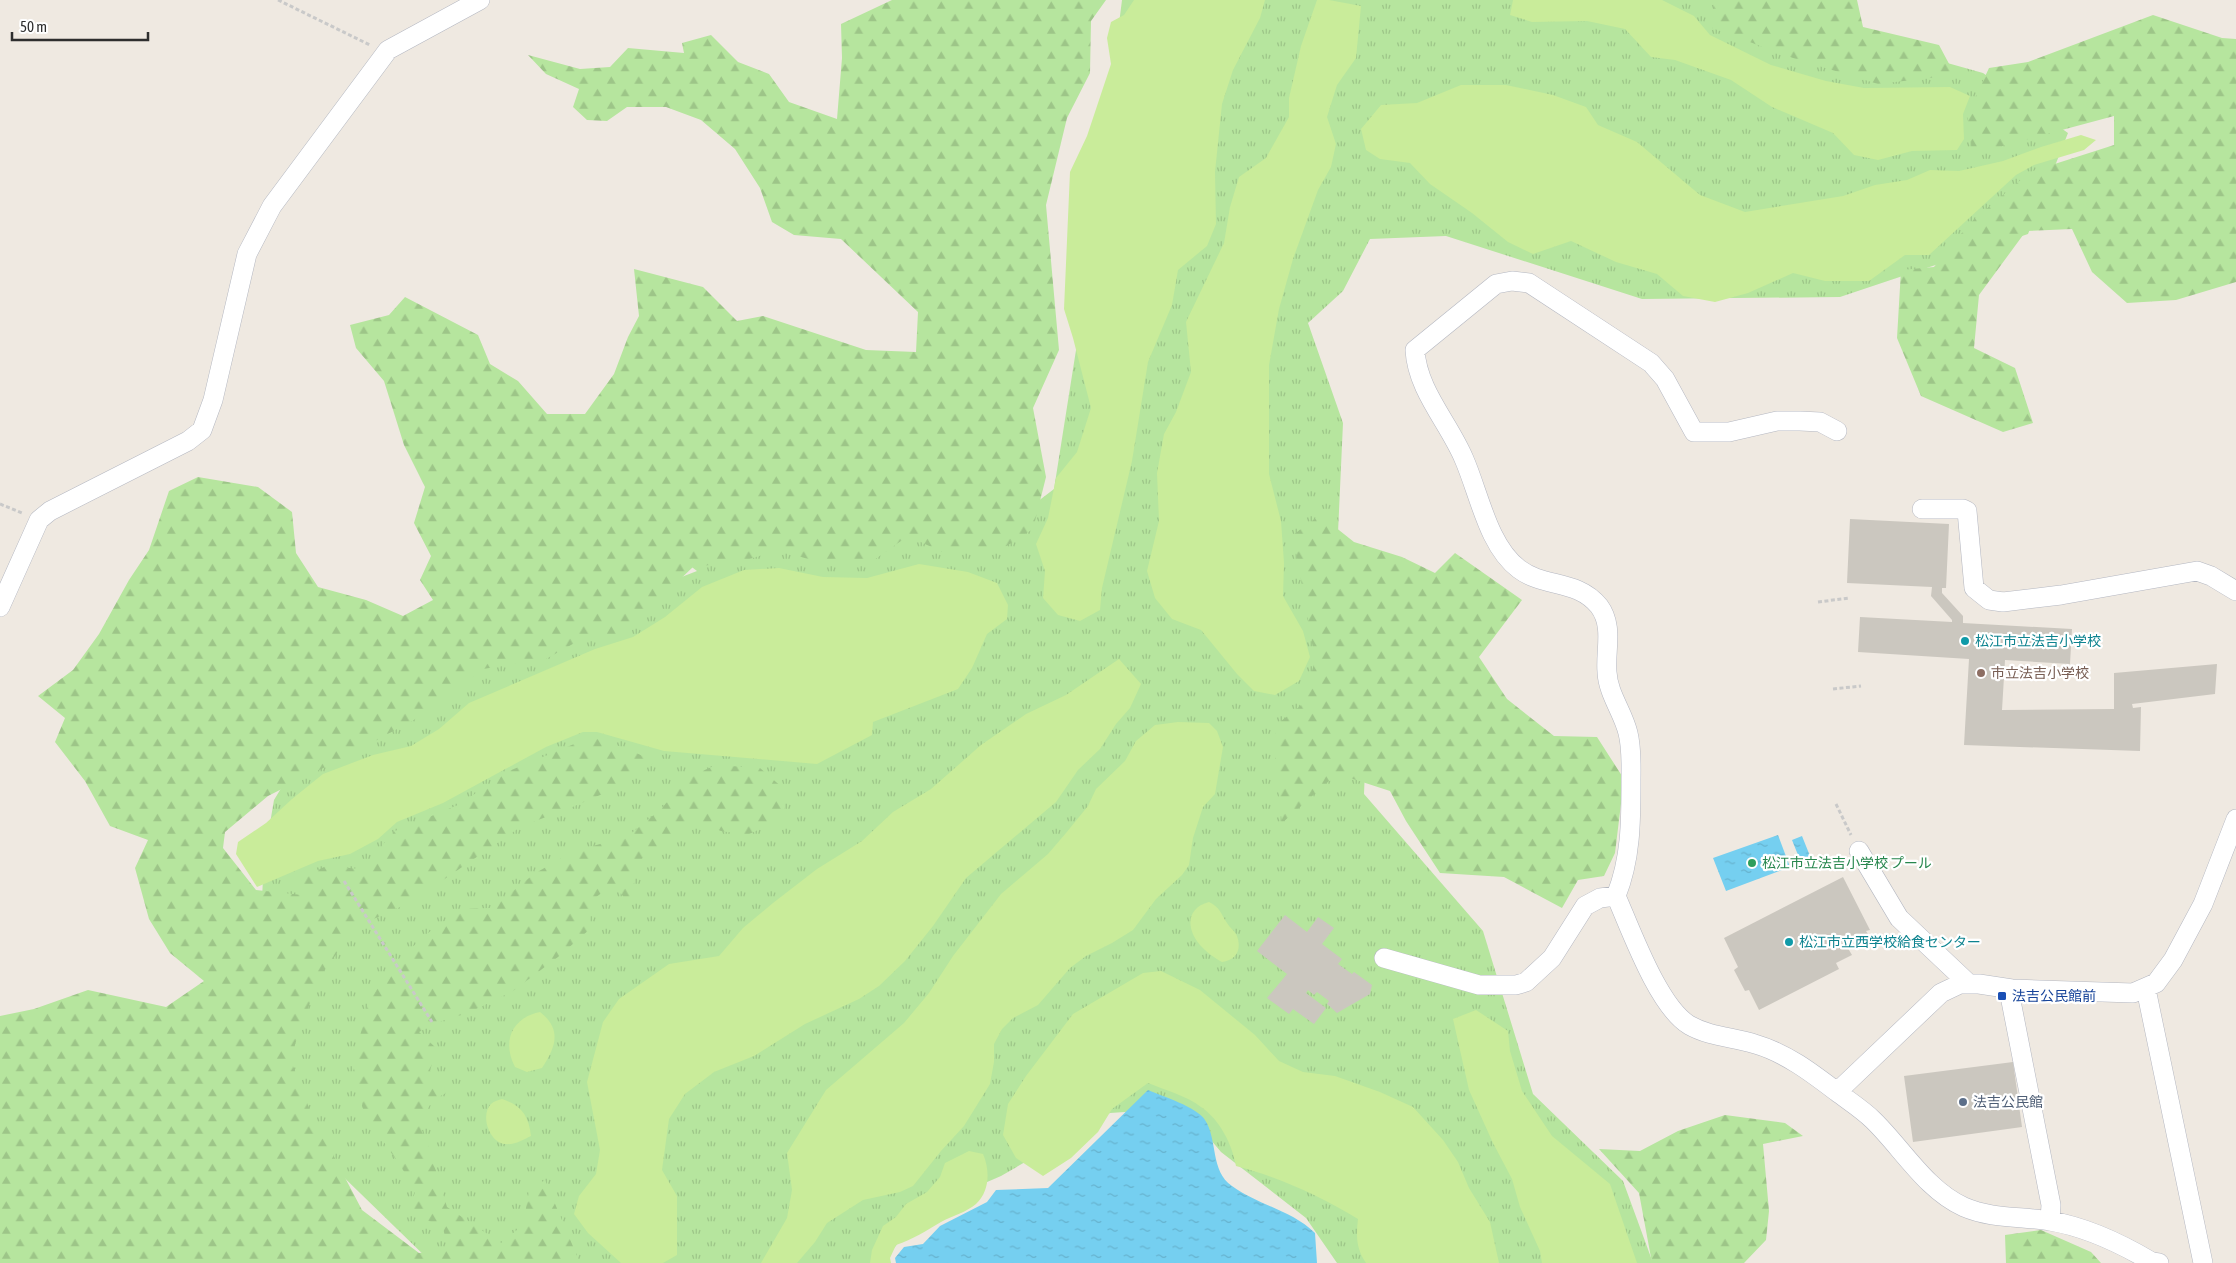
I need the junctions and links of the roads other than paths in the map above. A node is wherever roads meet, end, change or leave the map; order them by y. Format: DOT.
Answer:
graph roads {
  1 [pos="480,0"];
  2 [pos="1837,431"];
  3 [pos="1922,509"];
  4 [pos="2236,591"];
  5 [pos="0,607"];
  6 [pos="2236,819"];
  7 [pos="1859,851"];
  8 [pos="1616,896"];
  9 [pos="1384,958"];
  10 [pos="1969,984"];
  11 [pos="2012,989"];
  12 [pos="2146,989"];
  13 [pos="1838,1092"];
  14 [pos="2050,1220"];
  15 [pos="2158,1263"];
  16 [pos="2203,1263"];
  1 -- 5 [label="street"];
  2 -- 8 [label="street"];
  3 -- 4 [label="street"];
  6 -- 12 [label="street"];
  7 -- 10 [label="street"];
  8 -- 9 [label="street"];
  8 -- 13 [label="street"];
  10 -- 11 [label="street"];
  10 -- 13 [label="street"];
  11 -- 12 [label="street"];
  11 -- 14 [label="street"];
  12 -- 16 [label="street"];
  13 -- 14 [label="street"];
  14 -- 15 [label="street"];
}
